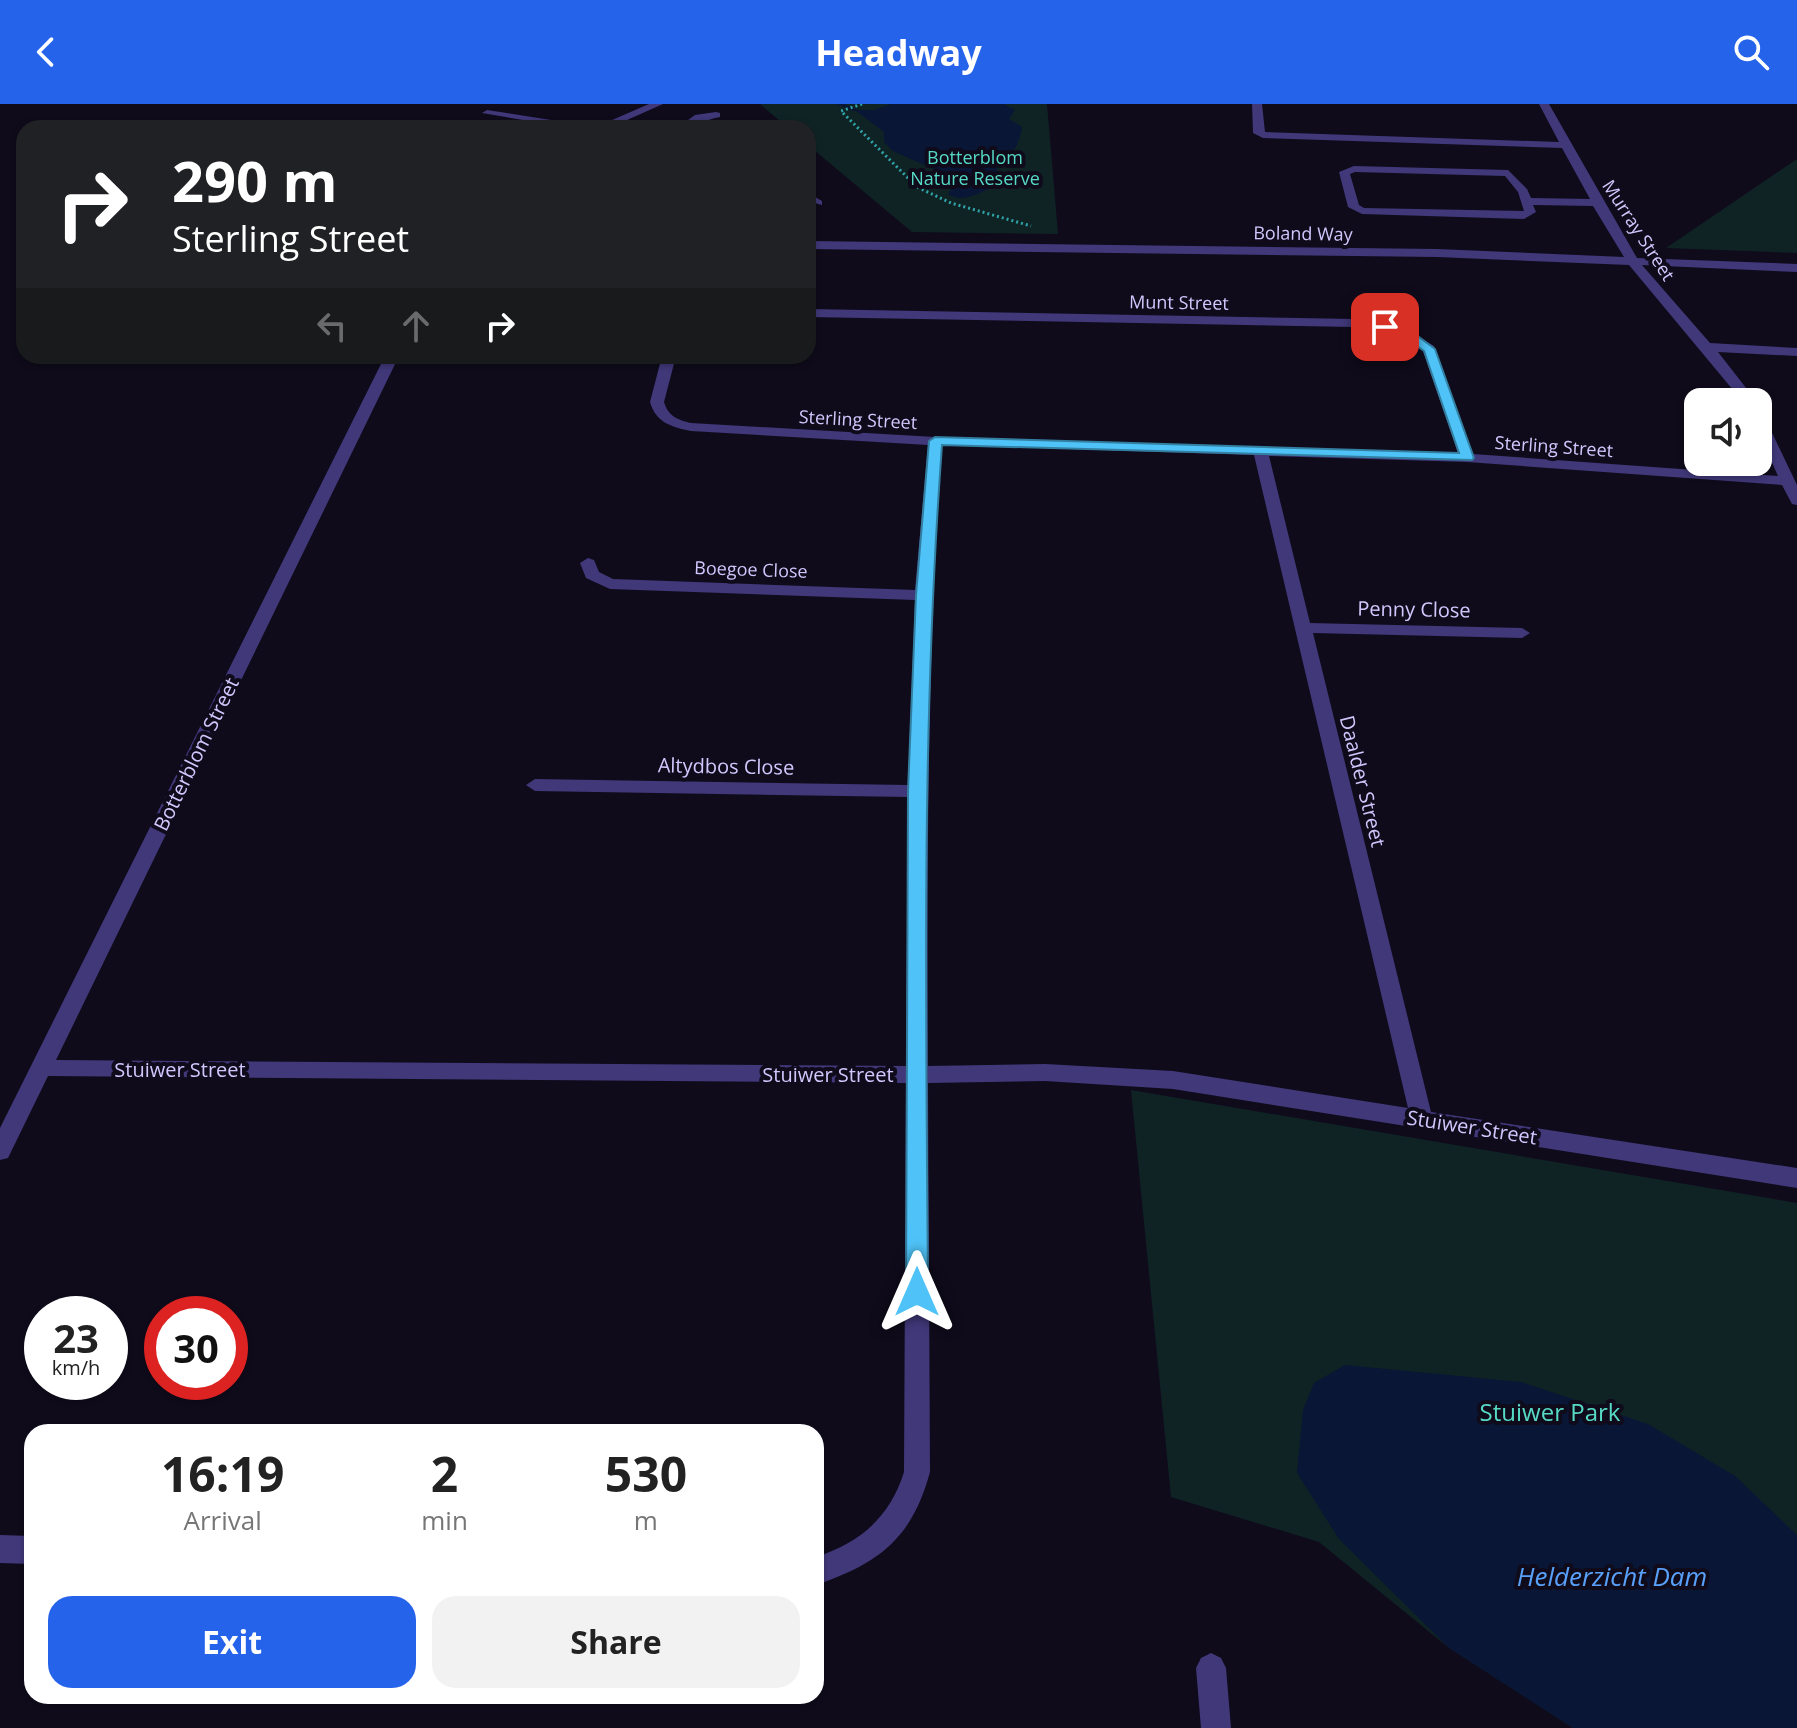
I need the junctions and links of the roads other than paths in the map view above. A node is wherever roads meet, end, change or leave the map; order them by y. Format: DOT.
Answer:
graph roads {
  1 [pos="658,104"];
  2 [pos="1257,104"];
  3 [pos="1544,104"];
  4 [pos="487,112"];
  5 [pos="716,115"];
  6 [pos="539,120"];
  7 [pos="619,120"];
  8 [pos="694,120"];
  9 [pos="1567,145"];
  10 [pos="1526,196"];
  11 [pos="1596,198"];
  12 [pos="816,245"];
  13 [pos="1634,261"];
  14 [pos="1797,268"];
  15 [pos="816,313"];
  16 [pos="1707,347"];
  17 [pos="1797,352"];
  18 [pos="388,364"];
  19 [pos="667,364"];
  20 [pos="1739,388"];
  21 [pos="935,441"];
  22 [pos="1772,447"];
  23 [pos="1261,453"];
  24 [pos="1467,458"];
  25 [pos="1788,481"];
  26 [pos="1797,501"];
  27 [pos="588,563"];
  28 [pos="923,595"];
  29 [pos="1304,628"];
  30 [pos="1522,633"];
  31 [pos="535,785"];
  32 [pos="917,791"];
  33 [pos="43,1068"];
  34 [pos="918,1075"];
  35 [pos="1422,1119"];
  36 [pos="0,1151"];
  37 [pos="1797,1178"];
  38 [pos="0,1549"];
  39 [pos="24,1550"];
  40 [pos="824,1569"];
  41 [pos="1211,1668"];
  42 [pos="1216,1728"];
  1 -- 7 [label="street"];
  2 -- 9 [label="street"];
  3 -- 9 [label="street, Murray Street"];
  4 -- 6 [label="street"];
  5 -- 8 [label="street"];
  9 -- 11 [label="street, Murray Street"];
  10 -- 10 [label="street"];
  10 -- 11 [label="street"];
  11 -- 13 [label="street, Murray Street"];
  12 -- 13 [label="street, Boland Way"];
  13 -- 14 [label="street, Boland Way"];
  13 -- 16 [label="street, Murray Street"];
  15 -- 24 [label="street, Munt Street"];
  16 -- 17 [label="street"];
  16 -- 20 [label="street, Murray Street"];
  18 -- 33 [label="street, Botterblom Street"];
  19 -- 21 [label="street, Sterling Street"];
  21 -- 23 [label="street, Sterling Street"];
  21 -- 28 [label="street"];
  22 -- 25 [label="street"];
  23 -- 24 [label="street, Sterling Street"];
  23 -- 29 [label="street, Daalder Street"];
  24 -- 25 [label="street, Sterling Street"];
  25 -- 26 [label="street"];
  27 -- 28 [label="street, Boegoe Close"];
  28 -- 32 [label="street"];
  29 -- 30 [label="street, Penny Close"];
  29 -- 35 [label="street, Daalder Street"];
  31 -- 32 [label="street, Altydbos Close"];
  32 -- 34 [label="street"];
  33 -- 34 [label="street, Stuiwer Street"];
  33 -- 36 [label="street, Botterblom Street"];
  34 -- 35 [label="street, Stuiwer Street"];
  34 -- 40 [label="street"];
  35 -- 37 [label="street, Stuiwer Street"];
  38 -- 39 [label="street"];
  41 -- 42 [label="street"];
}
